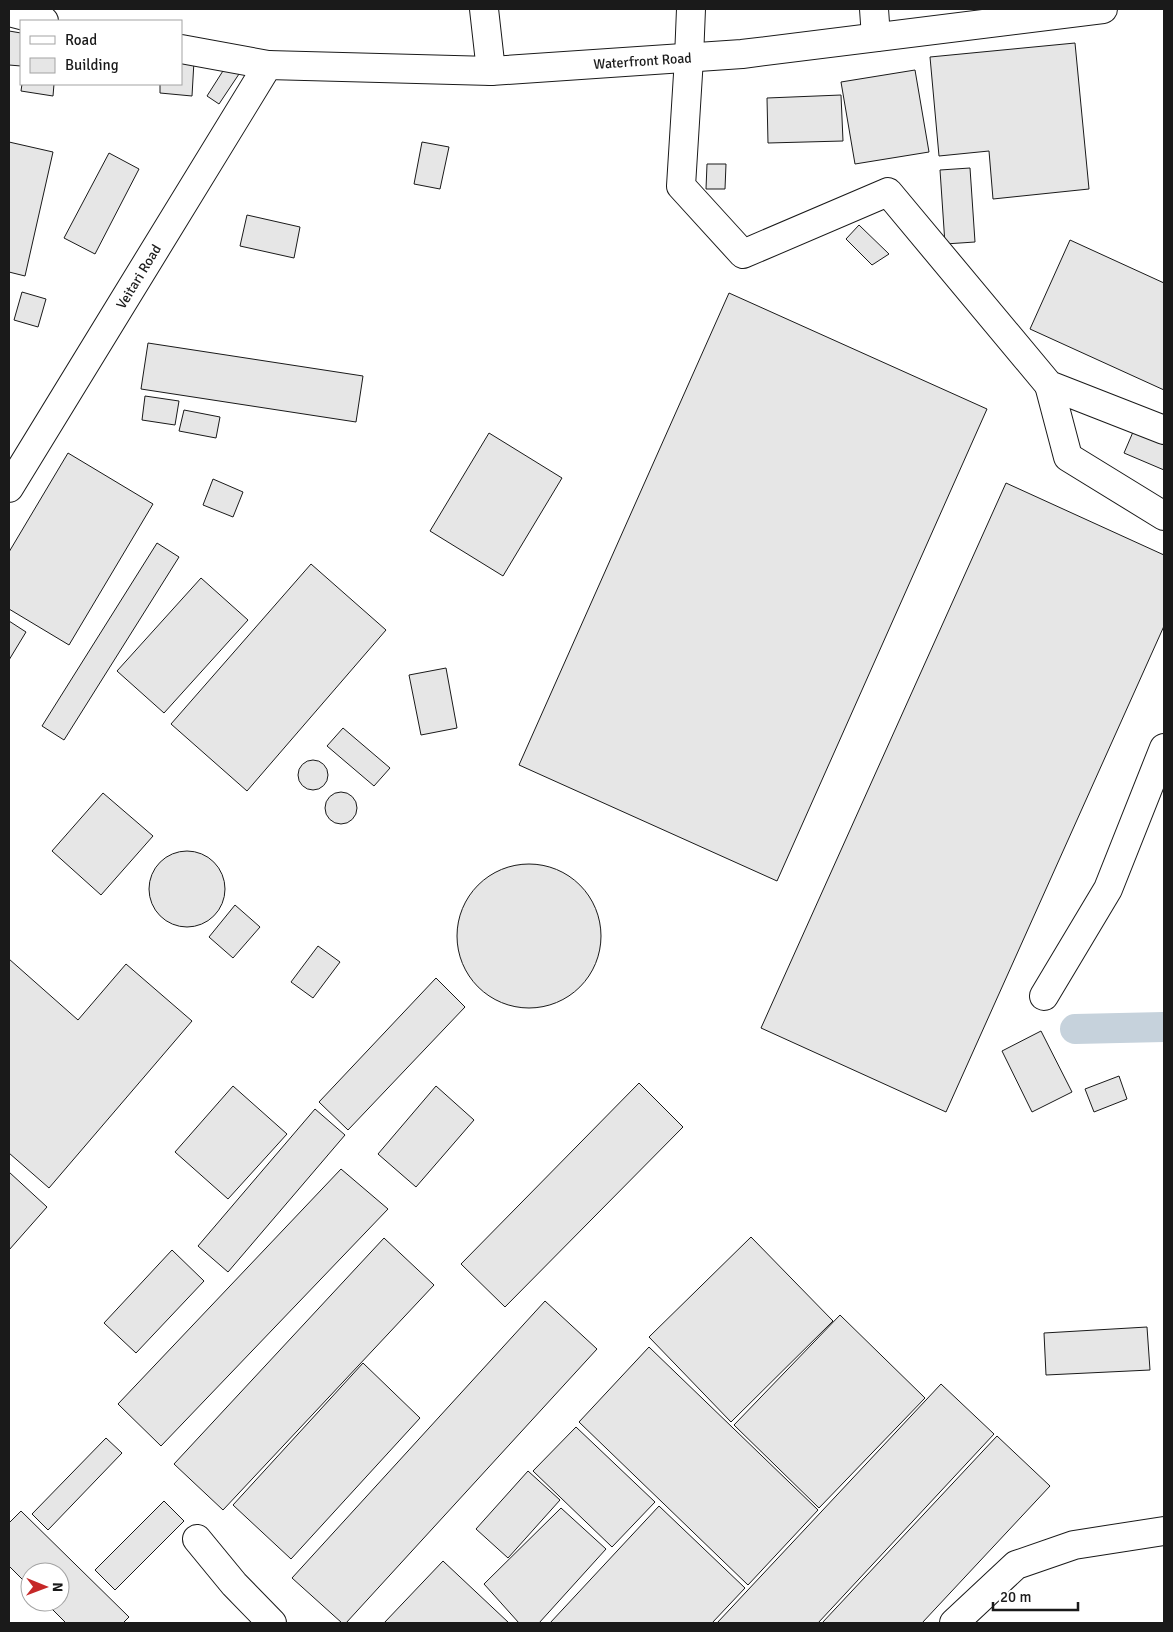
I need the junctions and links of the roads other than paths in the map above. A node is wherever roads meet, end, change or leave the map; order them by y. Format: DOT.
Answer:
graph roads {
  1 [pos="484,9"];
  2 [pos="691,9"];
  3 [pos="874,9"];
  4 [pos="1103,9"];
  5 [pos="1059,12"];
  6 [pos="876,37"];
  7 [pos="182,49"];
  8 [pos="689,58"];
  9 [pos="268,65"];
  10 [pos="491,71"];
  11 [pos="1049,385"];
  12 [pos="1164,430"];
  13 [pos="9,488"];
  14 [pos="1164,516"];
  15 [pos="1164,748"];
  16 [pos="1044,996"];
  17 [pos="1164,1531"];
  18 [pos="197,1540"];
  19 [pos="272,1623"];
  20 [pos="954,1623"];
  1 -- 10 [label="main road"];
  2 -- 8 [label="main road"];
  3 -- 6 [label="main road"];
  4 -- 5 [label="main road, Waterfront Road"];
  5 -- 6 [label="main road, Waterfront Road"];
  6 -- 8 [label="main road, Waterfront Road"];
  7 -- 9 [label="main road, Waterfront Road"];
  8 -- 10 [label="main road, Waterfront Road"];
  8 -- 11 [label="main road"];
  9 -- 10 [label="main road, Waterfront Road"];
  9 -- 13 [label="main road, Veitari Road"];
  11 -- 12 [label="main road"];
  11 -- 14 [label="main road"];
  15 -- 16 [label="main road"];
  17 -- 20 [label="main road"];
  18 -- 19 [label="main road"];
}
